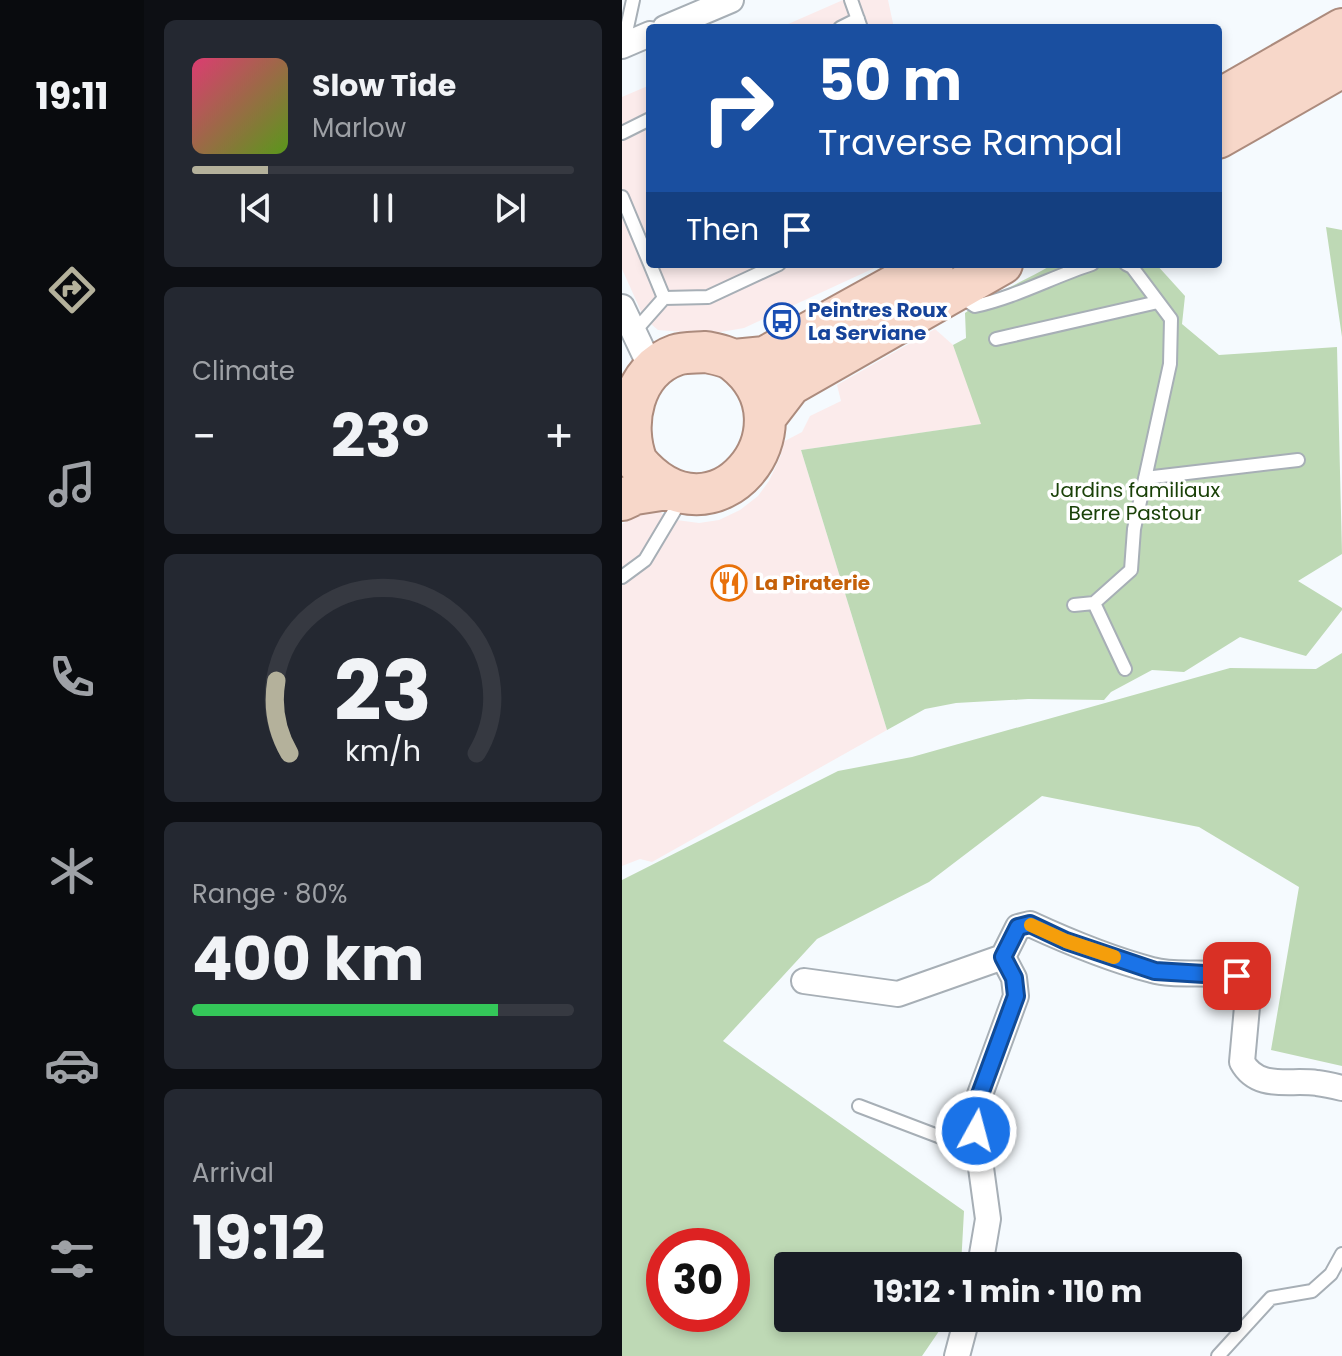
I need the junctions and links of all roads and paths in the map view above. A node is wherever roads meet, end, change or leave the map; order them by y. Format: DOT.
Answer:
graph roads {
  1 [pos="633,0"];
  2 [pos="731,0"];
  3 [pos="851,0"];
  4 [pos="674,24"];
  5 [pos="859,24"];
  6 [pos="1342,29"];
  7 [pos="646,36"];
  8 [pos="623,46"];
  9 [pos="1326,82"];
  10 [pos="1222,98"];
  11 [pos="646,121"];
  12 [pos="622,133"];
  13 [pos="1222,136"];
  14 [pos="622,197"];
  15 [pos="646,254"];
  16 [pos="652,268"];
  17 [pos="770,268"];
  18 [pos="985,268"];
  19 [pos="1080,268"];
  20 [pos="1133,268"];
  21 [pos="944,278"];
  22 [pos="664,298"];
  23 [pos="1158,302"];
  24 [pos="622,307"];
  25 [pos="634,332"];
  26 [pos="996,339"];
  27 [pos="734,360"];
  28 [pos="651,368"];
  29 [pos="767,415"];
  30 [pos="1298,460"];
  31 [pos="1145,478"];
  32 [pos="675,492"];
  33 [pos="622,500"];
  34 [pos="622,577"];
  35 [pos="1094,603"];
  36 [pos="1074,605"];
  37 [pos="1125,669"];
  38 [pos="1003,957"];
  39 [pos="804,981"];
  40 [pos="1342,1088"];
  41 [pos="859,1106"];
  42 [pos="980,1152"];
  43 [pos="982,1252"];
  44 [pos="1342,1254"];
  45 [pos="963,1332"];
  46 [pos="957,1356"];
  47 [pos="1218,1356"];
  1 -- 8 [label="lane"];
  2 -- 4 [label="street"];
  3 -- 5 [label="lane"];
  6 -- 10 [label="main road"];
  7 -- 8 [label="street"];
  9 -- 13 [label="main road"];
  11 -- 12 [label="lane"];
  14 -- 15 [label="lane"];
  16 -- 22 [label="lane"];
  17 -- 22 [label="lane"];
  18 -- 21 [label="main road"];
  19 -- 21 [label="lane"];
  20 -- 23 [label="lane"];
  21 -- 27 [label="main road"];
  21 -- 29 [label="main road"];
  22 -- 25 [label="lane"];
  23 -- 26 [label="lane"];
  23 -- 31 [label="lane"];
  24 -- 25 [label="street"];
  25 -- 28 [label="street"];
  27 -- 28 [label="main road"];
  27 -- 29 [label="main road"];
  28 -- 32 [label="main road"];
  29 -- 32 [label="main road"];
  30 -- 31 [label="lane"];
  31 -- 35 [label="lane"];
  32 -- 33 [label="main road"];
  32 -- 34 [label="lane"];
  35 -- 36 [label="lane"];
  35 -- 37 [label="lane"];
  38 -- 39 [label="street"];
  38 -- 40 [label="street"];
  38 -- 42 [label="street"];
  41 -- 42 [label="lane"];
  42 -- 43 [label="street"];
  44 -- 47 [label="lane"];
  45 -- 46 [label="street"];
}
